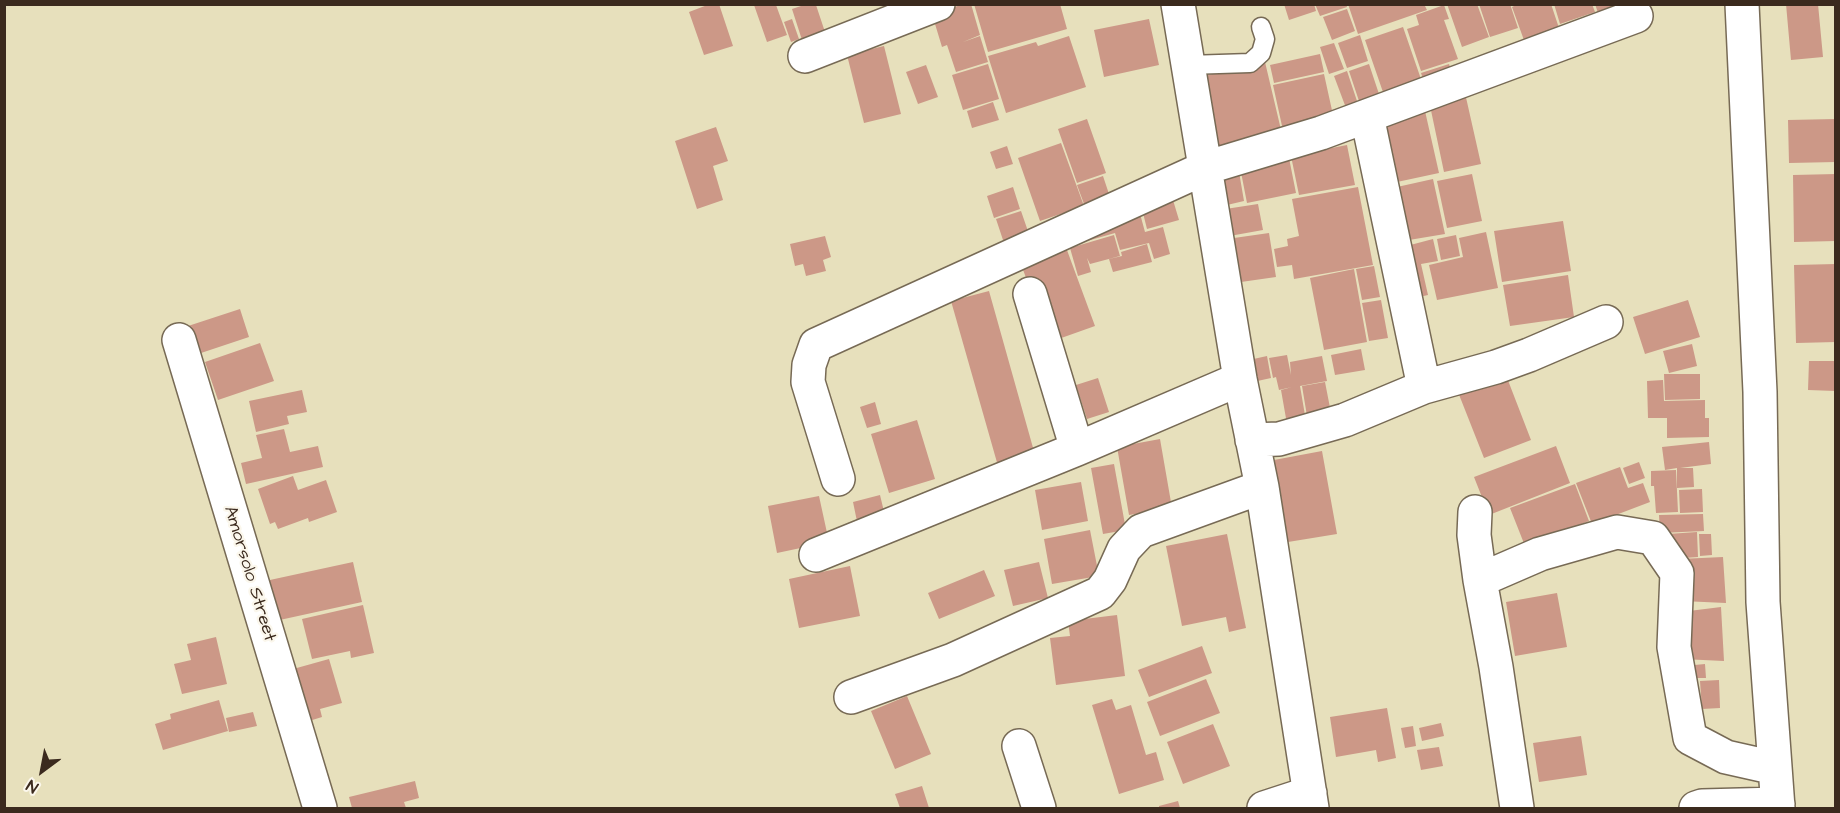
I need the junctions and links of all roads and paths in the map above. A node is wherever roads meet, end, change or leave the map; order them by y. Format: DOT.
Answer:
graph roads {
  1 [pos="938,4"];
  2 [pos="1178,4"];
  3 [pos="1742,4"];
  4 [pos="1636,16"];
  5 [pos="1261,27"];
  6 [pos="805,56"];
  7 [pos="1188,65"];
  8 [pos="1367,116"];
  9 [pos="1205,168"];
  10 [pos="1030,294"];
  11 [pos="1606,322"];
  12 [pos="179,340"];
  13 [pos="1240,379"];
  14 [pos="1424,387"];
  15 [pos="1252,440"];
  16 [pos="1077,449"];
  17 [pos="838,479"];
  18 [pos="1262,487"];
  19 [pos="1475,512"];
  20 [pos="816,555"];
  21 [pos="1480,579"];
  22 [pos="851,697"];
  23 [pos="1019,746"];
  24 [pos="1775,768"];
  25 [pos="1311,801"];
  26 [pos="1778,806"];
  27 [pos="320,808"];
  28 [pos="1039,808"];
  29 [pos="1264,808"];
  30 [pos="1517,808"];
  31 [pos="1696,808"];
  1 -- 6 [label="street"];
  2 -- 7 [label="street"];
  3 -- 24 [label="street"];
  4 -- 8 [label="street"];
  5 -- 7 [label="lane"];
  7 -- 9 [label="street"];
  8 -- 9 [label="street"];
  8 -- 14 [label="street"];
  9 -- 13 [label="street"];
  9 -- 17 [label="street"];
  10 -- 16 [label="street"];
  11 -- 14 [label="street"];
  12 -- 27 [label="street, Amorsolo Street"];
  13 -- 15 [label="street"];
  13 -- 16 [label="street"];
  14 -- 15 [label="street"];
  15 -- 18 [label="street"];
  16 -- 20 [label="street"];
  18 -- 22 [label="street"];
  18 -- 25 [label="street"];
  19 -- 21 [label="street"];
  21 -- 24 [label="street"];
  21 -- 30 [label="street"];
  23 -- 28 [label="street"];
  24 -- 26 [label="street"];
  25 -- 29 [label="street"];
  26 -- 31 [label="street"];
}
